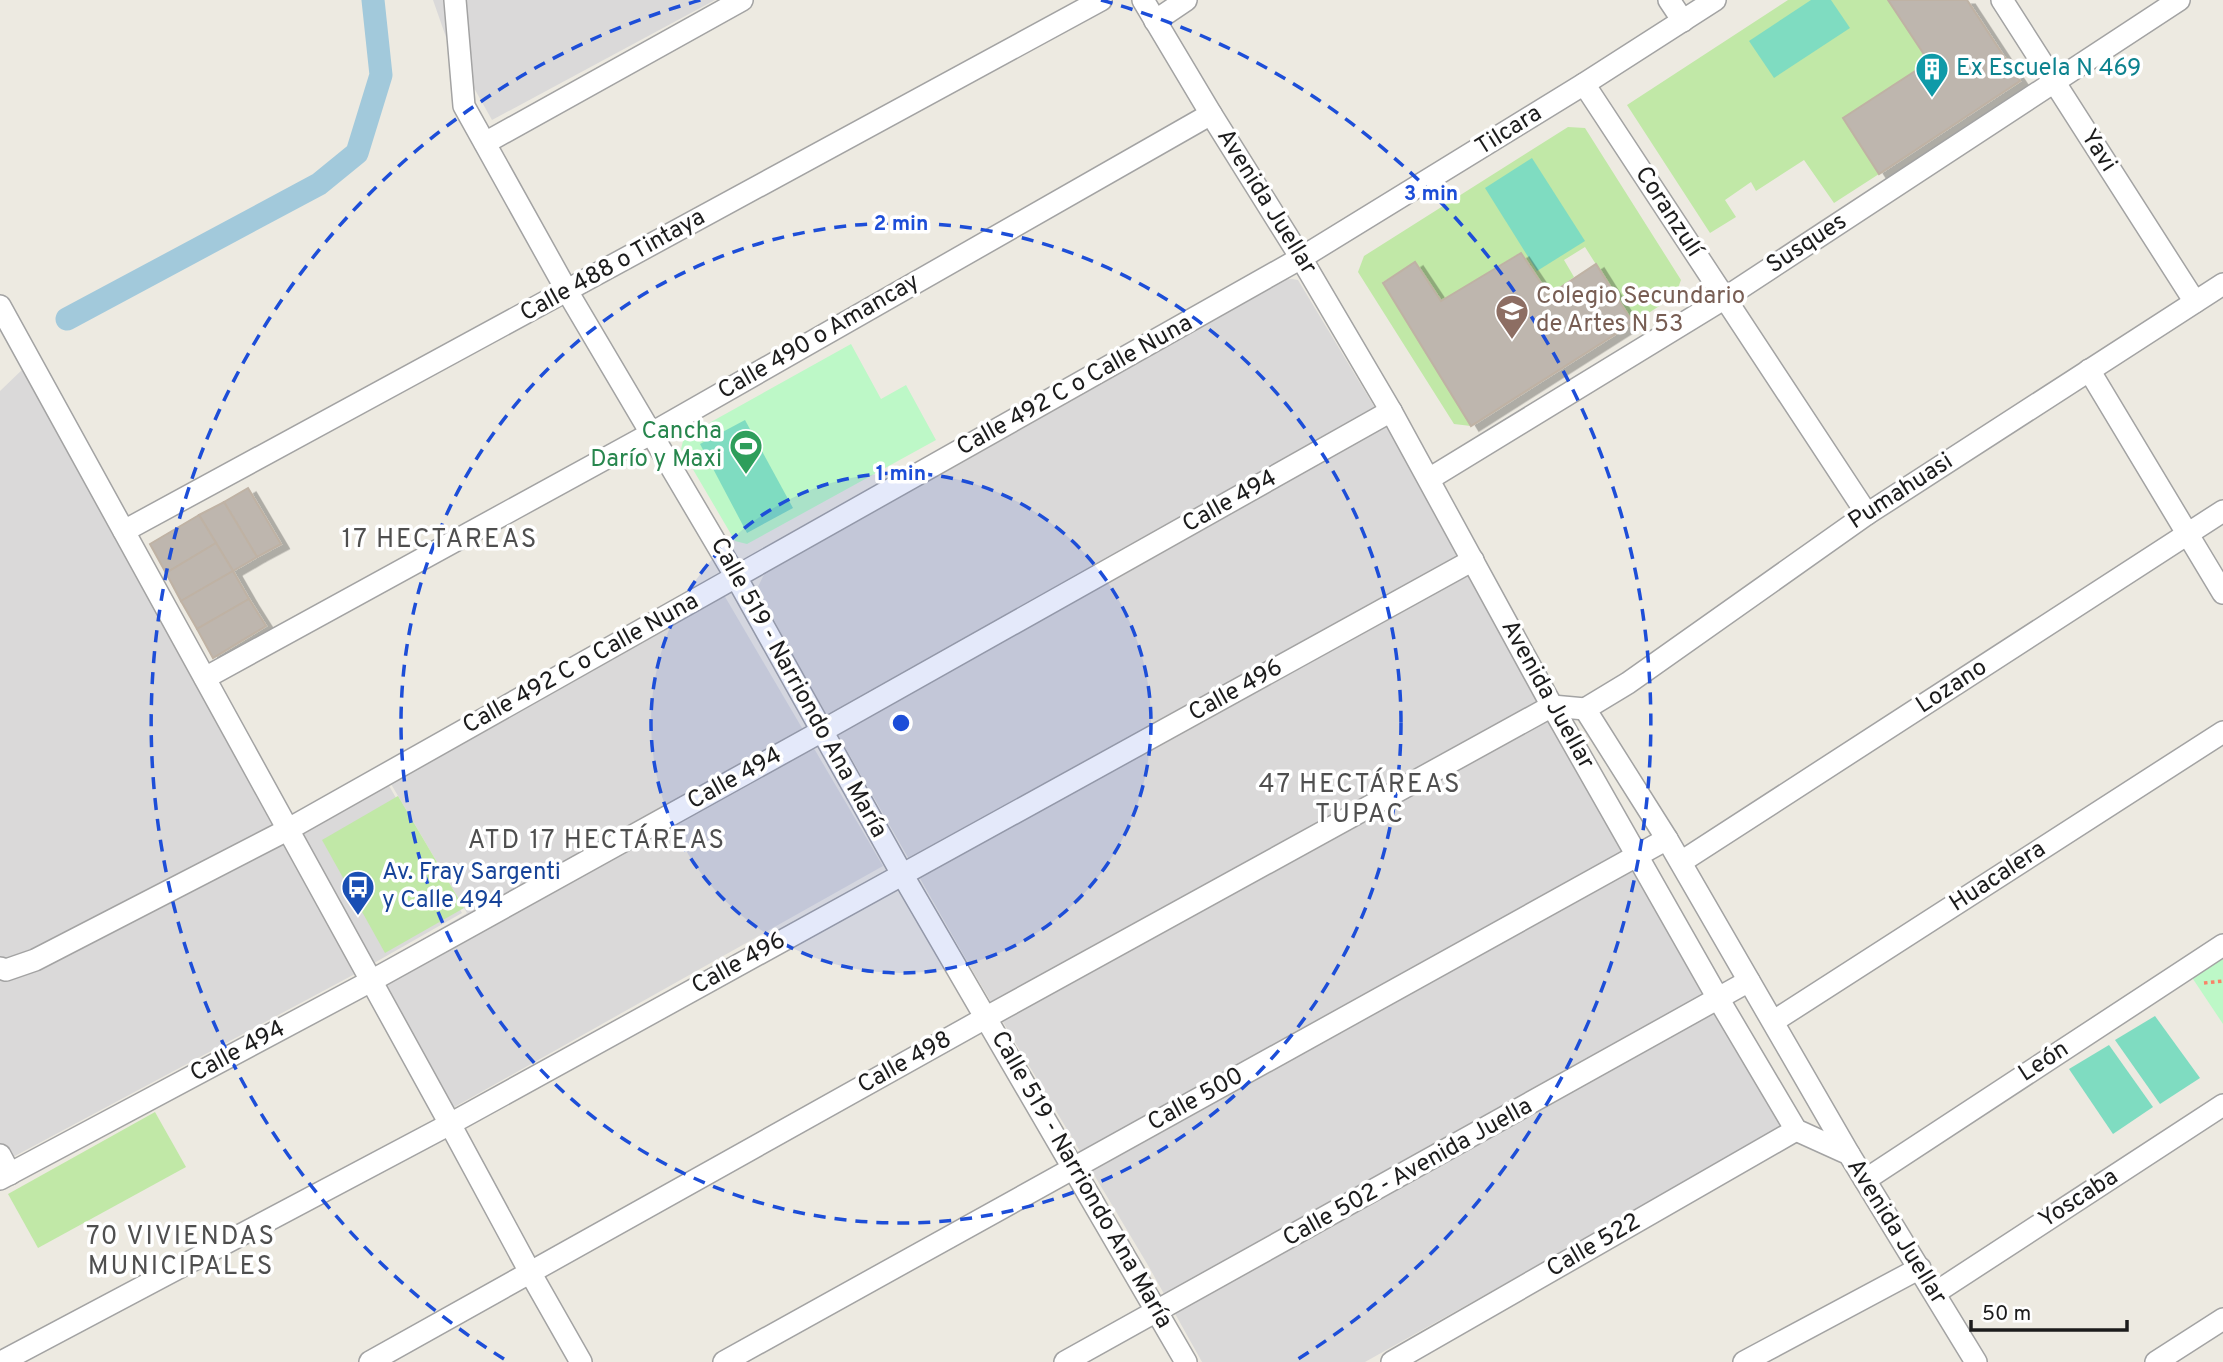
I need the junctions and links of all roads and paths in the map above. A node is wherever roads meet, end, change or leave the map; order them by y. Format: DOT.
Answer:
graph roads {
  1 [pos="455,0"];
  2 [pos="742,0"];
  3 [pos="1101,0"];
  4 [pos="1143,0"];
  5 [pos="1186,0"];
  6 [pos="1669,0"];
  7 [pos="1715,0"];
  8 [pos="2002,0"];
  9 [pos="2179,0"];
  10 [pos="1154,21"];
  11 [pos="1683,21"];
  12 [pos="2054,82"];
  13 [pos="1584,84"];
  14 [pos="1211,114"];
  15 [pos="485,143"];
  16 [pos="1301,258"];
  17 [pos="2223,284"];
  18 [pos="567,291"];
  19 [pos="1725,298"];
  20 [pos="2195,302"];
  21 [pos="0,306"];
  22 [pos="2089,370"];
  23 [pos="1391,411"];
  24 [pos="652,433"];
  25 [pos="1429,479"];
  26 [pos="2223,511"];
  27 [pos="1867,514"];
  28 [pos="124,531"];
  29 [pos="2187,534"];
  30 [pos="1473,560"];
  31 [pos="736,577"];
  32 [pos="2223,593"];
  33 [pos="205,678"];
  34 [pos="1552,706"];
  35 [pos="1585,709"];
  36 [pos="822,731"];
  37 [pos="2223,732"];
  38 [pos="287,830"];
  39 [pos="1667,839"];
  40 [pos="1638,857"];
  41 [pos="1681,862"];
  42 [pos="902,874"];
  43 [pos="2223,945"];
  44 [pos="0,968"];
  45 [pos="371,981"];
  46 [pos="1749,981"];
  47 [pos="2223,981"];
  48 [pos="2196,984"];
  49 [pos="1719,1000"];
  50 [pos="987,1017"];
  51 [pos="1774,1021"];
  52 [pos="2223,1104"];
  53 [pos="450,1124"];
  54 [pos="1796,1130"];
  55 [pos="1850,1154"];
  56 [pos="0,1155"];
  57 [pos="1072,1168"];
  58 [pos="5,1177"];
  59 [pos="1865,1180"];
  60 [pos="1920,1268"];
  61 [pos="531,1274"];
  62 [pos="1935,1293"];
  63 [pos="1158,1311"];
  64 [pos="2223,1319"];
  65 [pos="1972,1361"];
  66 [pos="1,1362"];
  67 [pos="370,1362"];
  68 [pos="581,1362"];
  69 [pos="724,1362"];
  70 [pos="1065,1362"];
  71 [pos="1186,1362"];
  72 [pos="1392,1362"];
  73 [pos="1744,1362"];
  74 [pos="2156,1362"];
  1 -- 15 [label="street, Calle 519 - Narriondo Ana María"];
  2 -- 15 [label="street"];
  3 -- 18 [label="street, Calle 488 o Tintaya"];
  4 -- 10 [label="street, Avenida Juellar"];
  5 -- 10 [label="street"];
  6 -- 11 [label="street"];
  7 -- 11 [label="street, Tilcara"];
  8 -- 12 [label="street, Yavi"];
  9 -- 12 [label="street, Susques"];
  10 -- 14 [label="street, Avenida Juellar"];
  11 -- 13 [label="street, Tilcara"];
  12 -- 19 [label="street, Susques"];
  12 -- 20 [label="street, Yavi"];
  13 -- 16 [label="street, Tilcara"];
  13 -- 19 [label="street, Coranzulí"];
  14 -- 16 [label="street, Avenida Juellar"];
  14 -- 24 [label="street, Calle 490 o Amancay"];
  15 -- 18 [label="street, Calle 519 - Narriondo Ana María"];
  16 -- 23 [label="street, Avenida Juellar"];
  16 -- 31 [label="street, Calle 492 C o Calle Nuna"];
  17 -- 20 [label="street, Pumahuasi"];
  18 -- 24 [label="street, Calle 519 - Narriondo Ana María"];
  18 -- 28 [label="street, Calle 488 o Tintaya"];
  19 -- 25 [label="street, Susques"];
  19 -- 27 [label="street, Coranzulí"];
  20 -- 22 [label="street, Pumahuasi"];
  21 -- 28 [label="street"];
  22 -- 27 [label="street, Pumahuasi"];
  22 -- 29 [label="street"];
  23 -- 25 [label="street, Avenida Juellar"];
  23 -- 36 [label="street, Calle 494"];
  24 -- 31 [label="street, Calle 519 - Narriondo Ana María"];
  24 -- 33 [label="street, Calle 490 o Amancay"];
  25 -- 30 [label="street, Avenida Juellar"];
  26 -- 29 [label="street, Lozano"];
  27 -- 35 [label="street, Pumahuasi"];
  28 -- 33 [label="street"];
  29 -- 32 [label="street"];
  29 -- 41 [label="street, Lozano"];
  30 -- 34 [label="street, Avenida Juellar"];
  30 -- 42 [label="street, Calle 496"];
  31 -- 36 [label="street, Calle 519 - Narriondo Ana María"];
  31 -- 38 [label="street, Calle 492 C o Calle Nuna"];
  33 -- 38 [label="street"];
  34 -- 35 [label="street"];
  34 -- 40 [label="street, Avenida Juellar"];
  34 -- 50 [label="street, Calle 498"];
  35 -- 39 [label="street"];
  36 -- 42 [label="street, Calle 519 - Narriondo Ana María"];
  36 -- 45 [label="street, Calle 494"];
  37 -- 51 [label="street, Huacalera"];
  38 -- 44 [label="street, Calle 492 C o Calle Nuna"];
  38 -- 45 [label="street"];
  39 -- 40 [label="street, Calle 500"];
  39 -- 41 [label="street"];
  40 -- 49 [label="street, Avenida Juellar"];
  40 -- 57 [label="street, Calle 500"];
  41 -- 46 [label="street"];
  42 -- 50 [label="street, Calle 519 - Narriondo Ana María"];
  42 -- 53 [label="street, Calle 496"];
  43 -- 59 [label="street, León"];
  45 -- 53 [label="street"];
  45 -- 58 [label="street, Calle 494"];
  46 -- 49 [label="street, Calle 502 - Avenida Juella"];
  46 -- 51 [label="street"];
  47 -- 48 [label="path"];
  49 -- 54 [label="street, Avenida Juellar"];
  49 -- 63 [label="street, Calle 502 - Avenida Juella"];
  50 -- 57 [label="street, Calle 519 - Narriondo Ana María"];
  50 -- 61 [label="street, Calle 498"];
  51 -- 55 [label="street"];
  52 -- 62 [label="street, Yoscaba"];
  53 -- 61 [label="street"];
  53 -- 66 [label="street, Calle 496"];
  54 -- 55 [label="street, Avenida Juellar"];
  54 -- 72 [label="street, Calle 522"];
  55 -- 59 [label="street, Avenida Juellar"];
  56 -- 58 [label="street"];
  57 -- 63 [label="street, Calle 519 - Narriondo Ana María"];
  57 -- 69 [label="street, Calle 500"];
  59 -- 60 [label="street, Avenida Juellar"];
  60 -- 62 [label="street, Avenida Juellar"];
  60 -- 73 [label="street"];
  61 -- 67 [label="street, Calle 498"];
  61 -- 68 [label="street"];
  62 -- 65 [label="street, Avenida Juellar"];
  63 -- 70 [label="street, Calle 502 - Avenida Juella"];
  63 -- 71 [label="street, Calle 519 - Narriondo Ana María"];
  64 -- 74 [label="street"];
}
